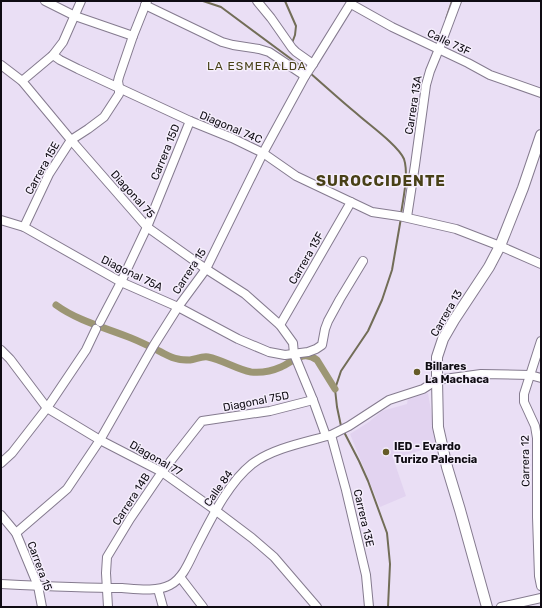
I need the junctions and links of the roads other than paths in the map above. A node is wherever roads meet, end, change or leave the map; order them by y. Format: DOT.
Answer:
graph roads {
  1 [pos="46,1"];
  2 [pos="81,1"];
  3 [pos="257,1"];
  4 [pos="456,1"];
  5 [pos="351,2"];
  6 [pos="146,3"];
  7 [pos="75,16"];
  8 [pos="133,36"];
  9 [pos="435,48"];
  10 [pos="53,55"];
  11 [pos="1,65"];
  12 [pos="313,65"];
  13 [pos="306,75"];
  14 [pos="22,81"];
  15 [pos="119,87"];
  16 [pos="541,93"];
  17 [pos="190,121"];
  18 [pos="541,135"];
  19 [pos="71,140"];
  20 [pos="263,153"];
  21 [pos="351,202"];
  22 [pos="403,217"];
  23 [pos="1,220"];
  24 [pos="147,226"];
  25 [pos="24,228"];
  26 [pos="500,246"];
  27 [pos="363,261"];
  28 [pos="541,264"];
  29 [pos="206,269"];
  30 [pos="121,282"];
  31 [pos="178,307"];
  32 [pos="280,325"];
  33 [pos="541,340"];
  34 [pos="1,350"];
  35 [pos="295,357"];
  36 [pos="530,375"];
  37 [pos="541,378"];
  38 [pos="437,380"];
  39 [pos="313,400"];
  40 [pos="47,408"];
  41 [pos="202,421"];
  42 [pos="336,433"];
  43 [pos="100,440"];
  44 [pos="1,463"];
  45 [pos="162,472"];
  46 [pos="216,510"];
  47 [pos="1,515"];
  48 [pos="16,533"];
  49 [pos="180,577"];
  50 [pos="1,584"];
  51 [pos="38,586"];
  52 [pos="541,586"];
  53 [pos="107,588"];
  54 [pos="158,589"];
  55 [pos="541,598"];
  56 [pos="42,607"];
  57 [pos="108,607"];
  58 [pos="163,607"];
  59 [pos="203,607"];
  60 [pos="317,607"];
  61 [pos="369,607"];
  62 [pos="487,607"];
  63 [pos="501,607"];
  1 -- 7 [label="street"];
  2 -- 7 [label="street"];
  3 -- 12 [label="street"];
  4 -- 9 [label="street, Carrera 13A"];
  5 -- 9 [label="street, Calle 73F"];
  5 -- 12 [label="street, Carrera 15"];
  6 -- 8 [label="street, Carrera 15E"];
  6 -- 13 [label="street"];
  7 -- 8 [label="street"];
  7 -- 10 [label="street"];
  8 -- 15 [label="street, Carrera 15E"];
  9 -- 16 [label="street, Calle 73F"];
  9 -- 22 [label="street, Carrera 13A"];
  10 -- 14 [label="street"];
  10 -- 15 [label="street, Diagonal 74C"];
  11 -- 14 [label="street, Diagonal 75"];
  12 -- 13 [label="street, Carrera 15"];
  13 -- 20 [label="street, Carrera 15"];
  14 -- 19 [label="street, Diagonal 75"];
  15 -- 17 [label="street, Diagonal 74C"];
  15 -- 19 [label="street, Carrera 15E"];
  17 -- 20 [label="street, Diagonal 74C"];
  17 -- 24 [label="street, Carrera 15D"];
  18 -- 26 [label="street, Carrera 13"];
  19 -- 24 [label="street, Diagonal 75"];
  19 -- 25 [label="street, Carrera 15E"];
  20 -- 21 [label="street, Diagonal 74C"];
  20 -- 29 [label="street, Carrera 15"];
  21 -- 22 [label="street, Diagonal 74C"];
  21 -- 32 [label="street, Carrera 13F"];
  22 -- 26 [label="street, Diagonal 74C"];
  23 -- 25 [label="street, Diagonal 75A"];
  24 -- 29 [label="street, Diagonal 75"];
  24 -- 30 [label="street, Carrera 15D"];
  25 -- 30 [label="street, Diagonal 75A"];
  26 -- 28 [label="street, Diagonal 74C"];
  26 -- 38 [label="street, Carrera 13"];
  27 -- 35 [label="street, Diagonal 75A"];
  29 -- 31 [label="street, Carrera 15"];
  29 -- 32 [label="street, Diagonal 75"];
  30 -- 31 [label="street, Diagonal 75A"];
  30 -- 40 [label="street, Carrera 15D"];
  31 -- 35 [label="street, Diagonal 75A"];
  31 -- 43 [label="street, Carrera 15"];
  32 -- 35 [label="street, Diagonal 75"];
  33 -- 36 [label="street, Carrera 12"];
  34 -- 40 [label="street, Diagonal 77"];
  35 -- 39 [label="street, Carrera 13E"];
  36 -- 37 [label="street, Calle 84"];
  36 -- 38 [label="street, Calle 84"];
  36 -- 52 [label="street, Carrera 12"];
  38 -- 42 [label="street, Calle 84"];
  38 -- 62 [label="street, Carrera 13"];
  39 -- 41 [label="street, Diagonal 75D"];
  39 -- 42 [label="street, Carrera 13E"];
  40 -- 43 [label="street, Diagonal 77"];
  40 -- 44 [label="street, Carrera 15D"];
  41 -- 45 [label="street, Carrera 14B"];
  42 -- 46 [label="street, Calle 84"];
  42 -- 61 [label="street, Carrera 13E"];
  43 -- 45 [label="street, Diagonal 77"];
  43 -- 48 [label="street, Carrera 15"];
  45 -- 46 [label="street, Diagonal 77"];
  45 -- 53 [label="street, Carrera 14B"];
  46 -- 49 [label="street, Calle 84"];
  46 -- 60 [label="street, Diagonal 77"];
  47 -- 48 [label="street, Carrera 15"];
  48 -- 51 [label="street, Carrera 15"];
  49 -- 54 [label="street"];
  49 -- 59 [label="street"];
  50 -- 51 [label="street"];
  51 -- 53 [label="street"];
  51 -- 56 [label="street, Carrera 15"];
  53 -- 54 [label="street"];
  53 -- 57 [label="street"];
  54 -- 58 [label="street"];
  55 -- 63 [label="street"];
}
